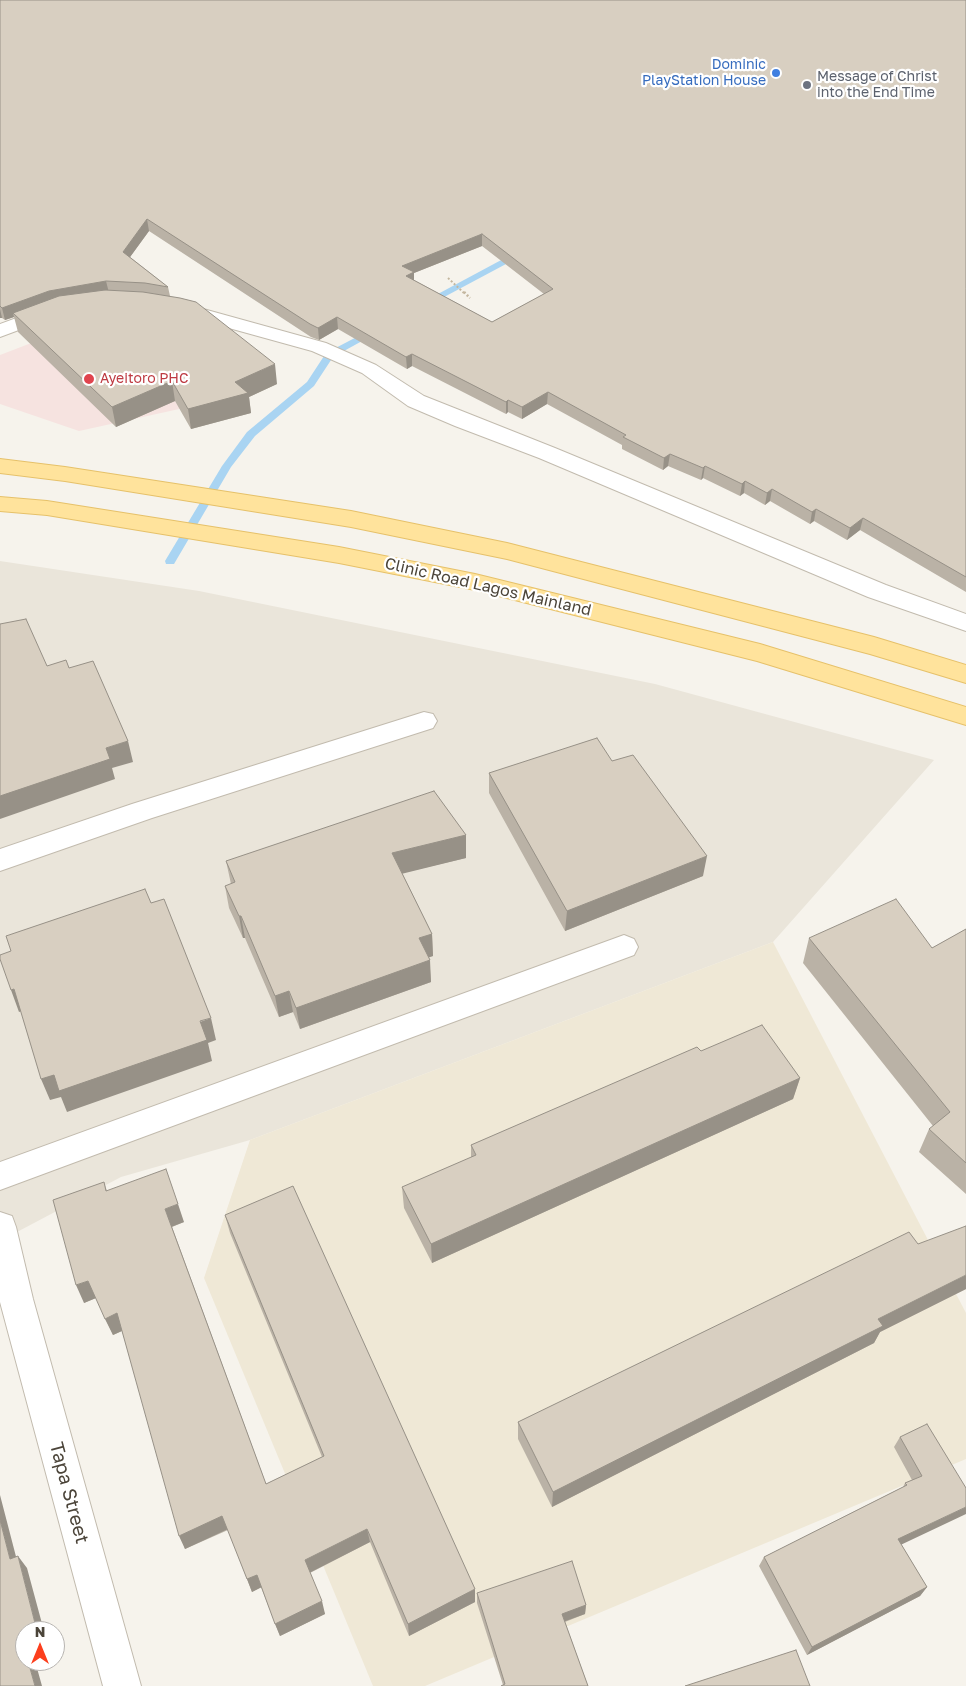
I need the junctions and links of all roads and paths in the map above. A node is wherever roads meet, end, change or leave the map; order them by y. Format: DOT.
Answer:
graph roads {
  1 [pos="448,278"];
  2 [pos="470,298"];
  3 [pos="157,304"];
  4 [pos="68,307"];
  5 [pos="0,331"];
  6 [pos="0,466"];
  7 [pos="0,504"];
  8 [pos="966,623"];
  9 [pos="966,674"];
  10 [pos="966,716"];
  11 [pos="424,721"];
  12 [pos="0,860"];
  13 [pos="624,947"];
  14 [pos="0,1176"];
  15 [pos="0,1227"];
  16 [pos="8,1303"];
  17 [pos="122,1686"];
  1 -- 2 [label="path"];
  3 -- 8 [label="street"];
  4 -- 5 [label="street"];
  6 -- 9 [label="main road"];
  7 -- 10 [label="main road, Clinic Road Lagos Mainland"];
  11 -- 12 [label="street"];
  13 -- 14 [label="street"];
  15 -- 16 [label="street, Tapa Street"];
  16 -- 17 [label="street, Tapa Street"];
}
